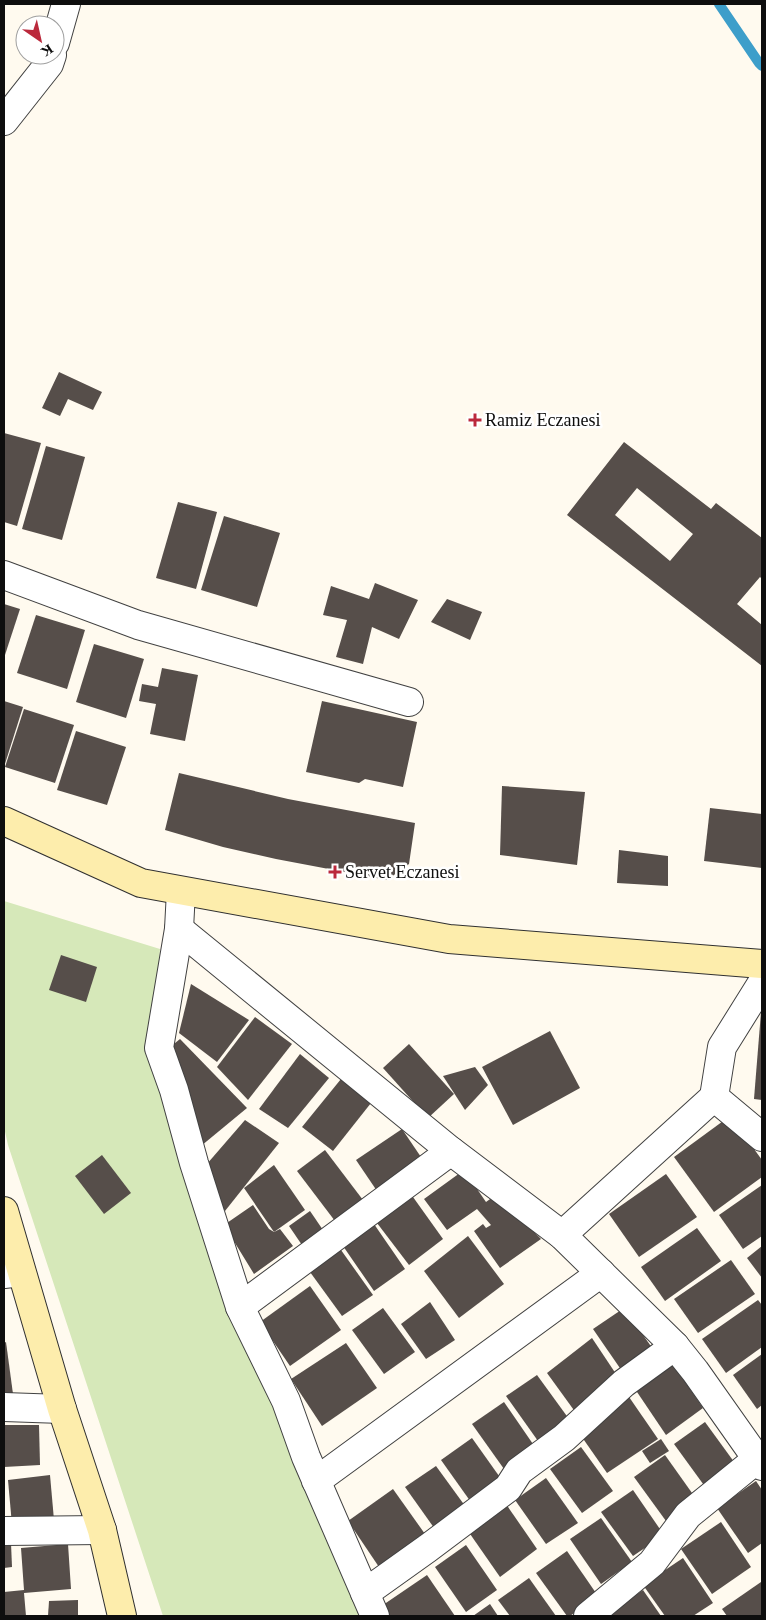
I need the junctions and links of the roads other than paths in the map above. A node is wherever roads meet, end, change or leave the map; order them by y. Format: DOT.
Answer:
graph roads {
  1 [pos="48,65"];
  2 [pos="4,121"];
  3 [pos="4,575"];
  4 [pos="409,702"];
  5 [pos="4,821"];
  6 [pos="181,891"];
  7 [pos="179,929"];
  8 [pos="762,964"];
  9 [pos="762,983"];
  10 [pos="714,1097"];
  11 [pos="762,1137"];
  12 [pos="451,1151"];
  13 [pos="4,1211"];
  14 [pos="562,1235"];
  15 [pos="13,1273"];
  16 [pos="601,1274"];
  17 [pos="240,1306"];
  18 [pos="675,1346"];
  19 [pos="4,1407"];
  20 [pos="62,1409"];
  21 [pos="759,1463"];
  22 [pos="316,1481"];
  23 [pos="4,1530"];
  24 [pos="102,1530"];
  25 [pos="370,1605"];
  26 [pos="122,1616"];
  27 [pos="588,1616"];
  1 -- 2 [label="street"];
  3 -- 4 [label="street"];
  5 -- 6 [label="street"];
  6 -- 7 [label="street"];
  6 -- 8 [label="street"];
  7 -- 12 [label="street"];
  7 -- 17 [label="street"];
  9 -- 10 [label="street"];
  10 -- 11 [label="street"];
  10 -- 14 [label="street"];
  12 -- 14 [label="street"];
  12 -- 17 [label="street"];
  13 -- 15 [label="street"];
  14 -- 16 [label="street"];
  15 -- 20 [label="street"];
  16 -- 18 [label="street"];
  16 -- 22 [label="street"];
  17 -- 22 [label="street"];
  18 -- 21 [label="street"];
  18 -- 25 [label="street"];
  19 -- 20 [label="street"];
  20 -- 24 [label="street"];
  21 -- 27 [label="street"];
  22 -- 25 [label="street"];
  23 -- 24 [label="street"];
  24 -- 26 [label="street"];
}
